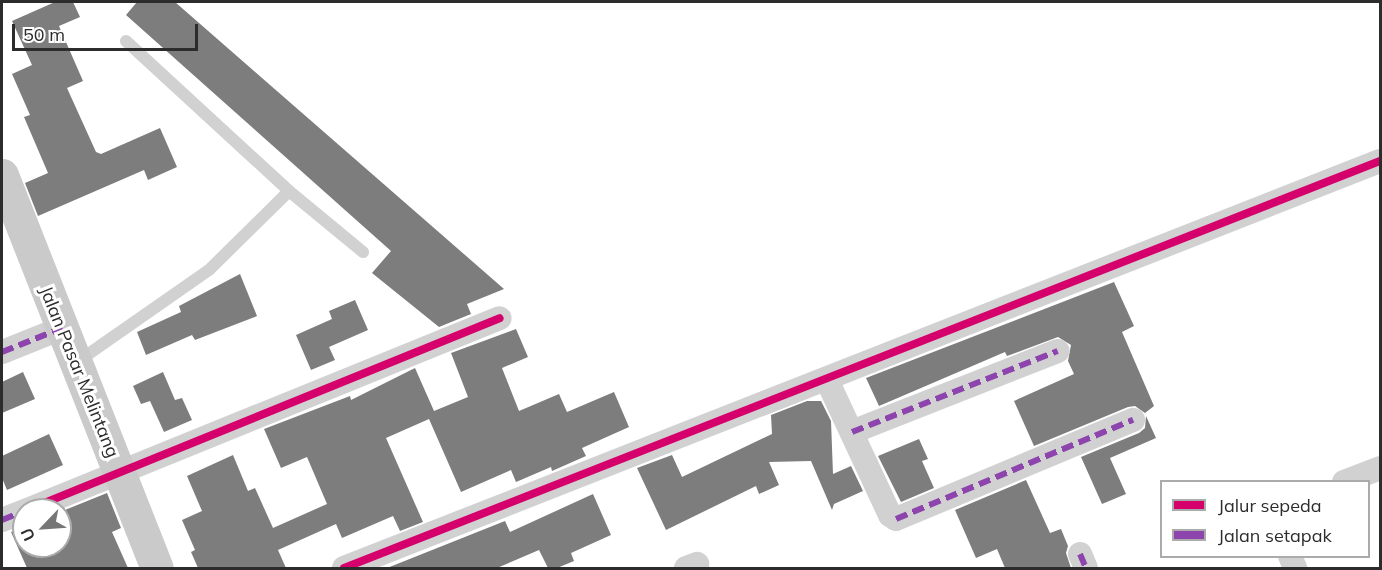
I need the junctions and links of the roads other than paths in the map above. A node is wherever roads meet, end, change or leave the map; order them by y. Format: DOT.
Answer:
graph roads {
  1 [pos="126,41"];
  2 [pos="1380,161"];
  3 [pos="2,176"];
  4 [pos="289,191"];
  5 [pos="363,252"];
  6 [pos="500,318"];
  7 [pos="62,328"];
  8 [pos="1058,351"];
  9 [pos="2,352"];
  10 [pos="76,363"];
  11 [pos="827,380"];
  12 [pos="1133,420"];
  13 [pos="852,432"];
  14 [pos="1380,468"];
  15 [pos="120,474"];
  16 [pos="1349,480"];
  17 [pos="59,498"];
  18 [pos="157,568"];
  19 [pos="344,568"];
  1 -- 4 [label="lane"];
  2 -- 11 [label="street"];
  3 -- 7 [label="street, Jalan Pasar Melintang"];
  4 -- 5 [label="lane"];
  4 -- 10 [label="lane"];
  6 -- 15 [label="street"];
  7 -- 9 [label="street"];
  7 -- 10 [label="street, Jalan Pasar Melintang"];
  8 -- 13 [label="street"];
  10 -- 15 [label="street, Jalan Pasar Melintang"];
  11 -- 13 [label="street"];
  11 -- 19 [label="street"];
  12 -- 13 [label="street"];
  14 -- 16 [label="street"];
  15 -- 17 [label="street"];
  15 -- 18 [label="street, Jalan Pasar Melintang"];
}
